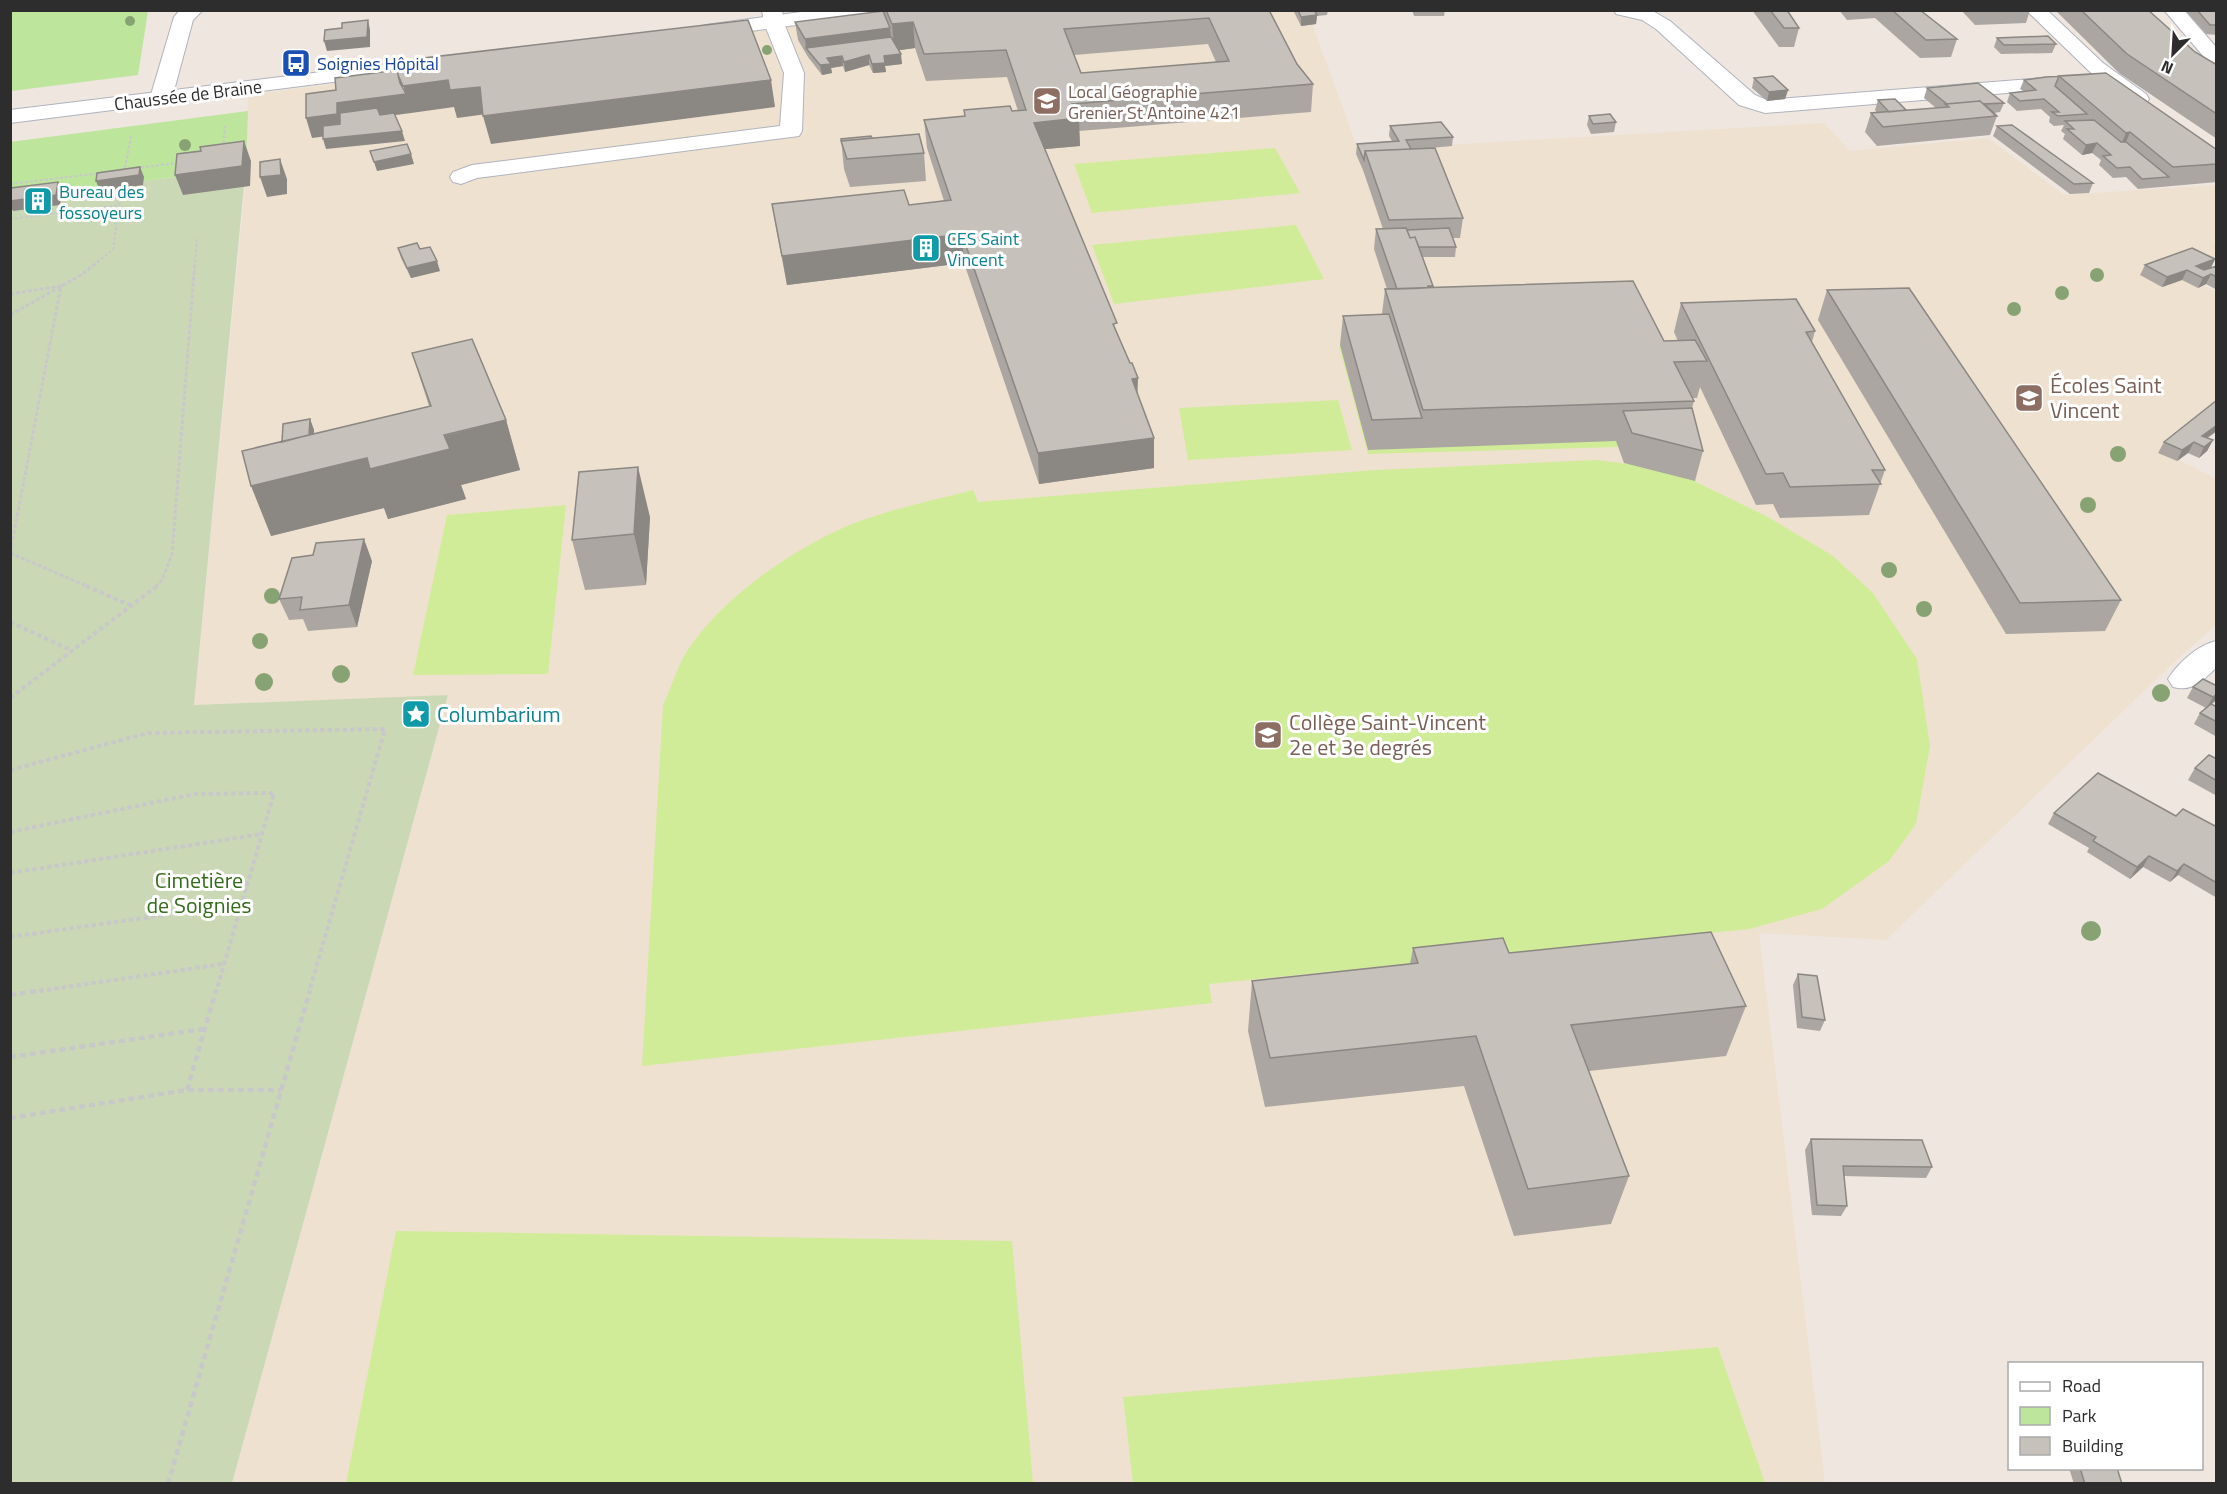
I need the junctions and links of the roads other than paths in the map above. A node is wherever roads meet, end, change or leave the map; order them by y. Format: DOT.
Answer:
graph roads {
  1 [pos="194,10"];
  2 [pos="865,10"];
  3 [pos="1623,10"];
  4 [pos="2035,10"];
  5 [pos="2173,10"];
  6 [pos="773,17"];
  7 [pos="683,34"];
  8 [pos="2217,59"];
  9 [pos="465,60"];
  10 [pos="2109,78"];
  11 [pos="161,98"];
  12 [pos="2154,111"];
  13 [pos="10,117"];
  14 [pos="461,177"];
  15 [pos="2217,651"];
  16 [pos="2184,679"];
  1 -- 11 [label="street"];
  2 -- 6 [label="street"];
  3 -- 10 [label="street"];
  4 -- 10 [label="street"];
  5 -- 8 [label="street"];
  6 -- 7 [label="street"];
  6 -- 14 [label="street"];
  9 -- 11 [label="street, Chaussée de Braine"];
  10 -- 12 [label="street"];
  11 -- 13 [label="street, Chaussée de Braine"];
  15 -- 16 [label="street"];
}
